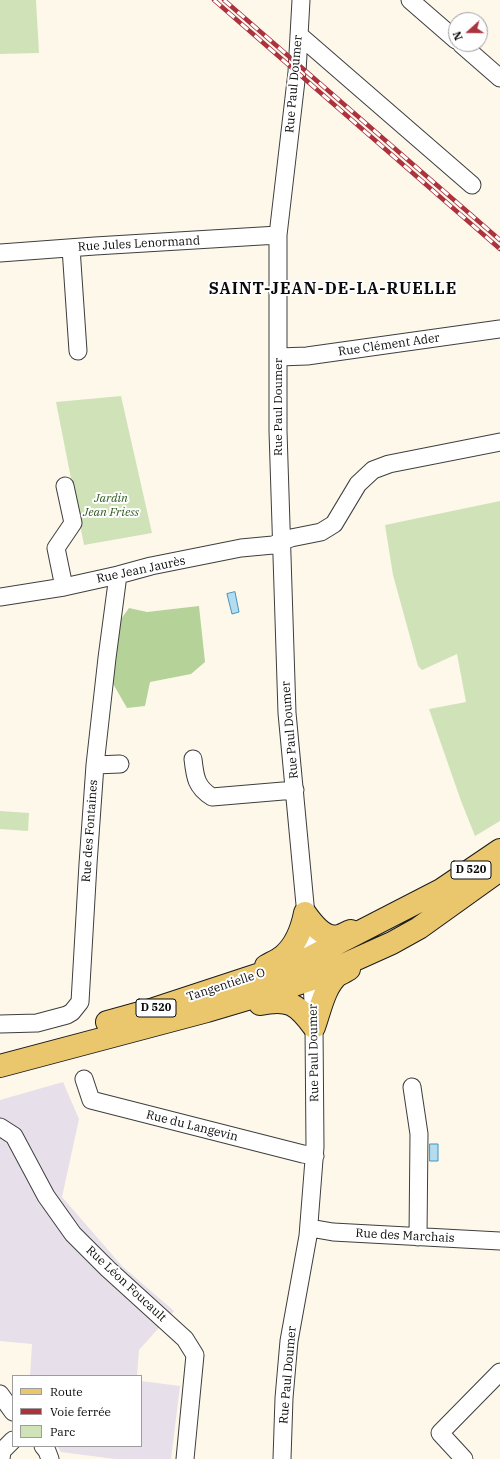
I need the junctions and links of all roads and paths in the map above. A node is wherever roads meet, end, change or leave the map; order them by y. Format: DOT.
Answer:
graph roads {
  1 [pos="301,0"];
  2 [pos="410,0"];
  3 [pos="448,33"];
  4 [pos="299,35"];
  5 [pos="470,52"];
  6 [pos="500,78"];
  7 [pos="472,185"];
  8 [pos="278,235"];
  9 [pos="71,248"];
  10 [pos="0,253"];
  11 [pos="500,329"];
  12 [pos="78,351"];
  13 [pos="279,357"];
  14 [pos="500,442"];
  15 [pos="65,486"];
  16 [pos="282,542"];
  17 [pos="118,575"];
  18 [pos="64,586"];
  19 [pos="0,597"];
  20 [pos="193,759"];
  21 [pos="120,764"];
  22 [pos="95,766"];
  23 [pos="295,790"];
  24 [pos="500,850"];
  25 [pos="500,870"];
  26 [pos="441,890"];
  27 [pos="305,913"];
  28 [pos="392,943"];
  29 [pos="311,968"];
  30 [pos="243,979"];
  31 [pos="0,1024"];
  32 [pos="156,1024"];
  33 [pos="314,1027"];
  34 [pos="0,1051"];
  35 [pos="0,1066"];
  36 [pos="84,1079"];
  37 [pos="412,1087"];
  38 [pos="0,1127"];
  39 [pos="315,1156"];
  40 [pos="310,1228"];
  41 [pos="418,1237"];
  42 [pos="500,1242"];
  43 [pos="500,1372"];
  44 [pos="0,1394"];
  45 [pos="12,1411"];
  46 [pos="44,1447"];
  47 [pos="50,1459"];
  48 [pos="185,1459"];
  49 [pos="282,1459"];
  50 [pos="464,1459"];
  1 -- 4 [label="street, Rue Paul Doumer"];
  2 -- 3 [label="street"];
  4 -- 7 [label="street"];
  4 -- 8 [label="street, Rue Paul Doumer"];
  5 -- 6 [label="street"];
  8 -- 9 [label="street, Rue Jules Lenormand"];
  8 -- 13 [label="street, Rue Paul Doumer"];
  9 -- 10 [label="street, Rue Jules Lenormand"];
  9 -- 12 [label="street"];
  11 -- 13 [label="street, Rue Clément Ader"];
  13 -- 16 [label="street, Rue Paul Doumer"];
  14 -- 16 [label="street, Rue Jean Jaurès"];
  15 -- 18 [label="street"];
  16 -- 17 [label="street, Rue Jean Jaurès"];
  16 -- 23 [label="street, Rue Paul Doumer"];
  17 -- 18 [label="street, Rue Jean Jaurès"];
  17 -- 22 [label="street, Rue des Fontaines"];
  18 -- 19 [label="street, Rue Jean Jaurès"];
  20 -- 23 [label="street"];
  21 -- 22 [label="street"];
  22 -- 31 [label="street, Rue des Fontaines"];
  23 -- 27 [label="street, Rue Paul Doumer"];
  24 -- 26 [label="main road, D 520"];
  25 -- 28 [label="main road, D 520"];
  26 -- 27 [label="main road"];
  26 -- 29 [label="main road, Tangentielle O / D 520"];
  27 -- 29 [label="street, Rue Paul Doumer"];
  27 -- 30 [label="main road"];
  28 -- 29 [label="main road, D 520"];
  28 -- 33 [label="main road, D 520"];
  29 -- 30 [label="main road, Tangentielle O / D 520"];
  29 -- 32 [label="main road, Tangentielle O / D 520"];
  29 -- 33 [label="street, Rue Paul Doumer"];
  30 -- 34 [label="main road, Tangentielle O / D 520"];
  32 -- 33 [label="main road, D 520"];
  32 -- 35 [label="main road, Tangentielle O / D 520"];
  33 -- 39 [label="street, Rue Paul Doumer"];
  36 -- 39 [label="street, Rue du Langevin"];
  37 -- 41 [label="street"];
  38 -- 48 [label="street, Rue Léon Foucault"];
  39 -- 40 [label="street, Rue Paul Doumer"];
  40 -- 41 [label="street, Rue des Marchais"];
  40 -- 49 [label="street, Rue Paul Doumer"];
  41 -- 42 [label="street, Rue des Marchais"];
  43 -- 50 [label="street"];
  44 -- 45 [label="street"];
  46 -- 47 [label="street"];
}
